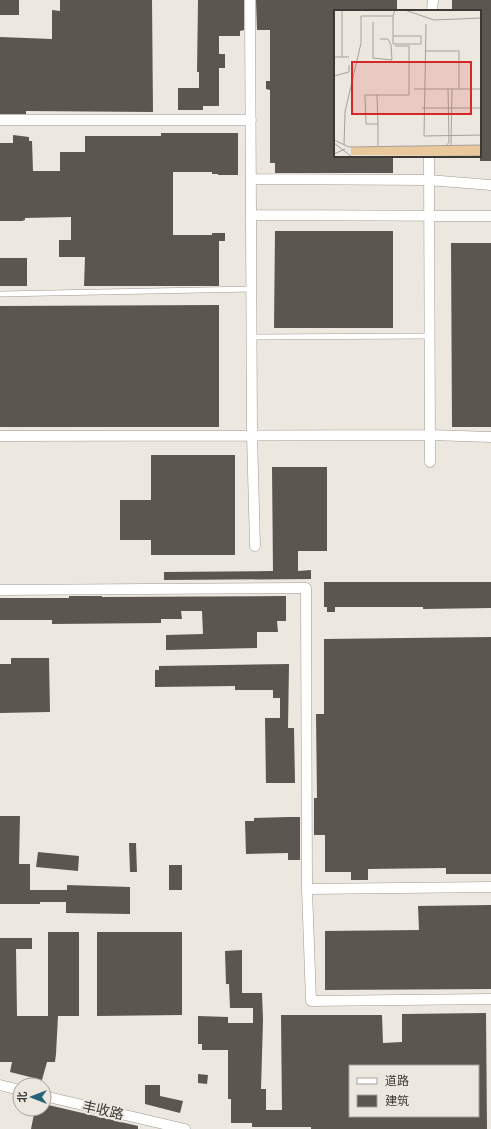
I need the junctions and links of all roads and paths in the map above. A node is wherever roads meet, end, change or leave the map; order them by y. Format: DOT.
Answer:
graph roads {
  1 [pos="250,0"];
  2 [pos="0,120"];
  3 [pos="251,120"];
  4 [pos="429,157"];
  5 [pos="251,179"];
  6 [pos="428,180"];
  7 [pos="491,185"];
  8 [pos="252,216"];
  9 [pos="429,216"];
  10 [pos="491,216"];
  11 [pos="252,289"];
  12 [pos="0,294"];
  13 [pos="430,336"];
  14 [pos="252,337"];
  15 [pos="252,435"];
  16 [pos="430,435"];
  17 [pos="0,436"];
  18 [pos="491,437"];
  19 [pos="430,462"];
  20 [pos="255,546"];
  21 [pos="0,590"];
  22 [pos="491,887"];
  23 [pos="307,889"];
  24 [pos="491,999"];
  25 [pos="0,1085"];
  26 [pos="12,1088"];
  27 [pos="52,1098"];
  28 [pos="185,1129"];
  1 -- 3 [label="street"];
  2 -- 3 [label="street"];
  3 -- 5 [label="street"];
  4 -- 6 [label="street"];
  5 -- 6 [label="street"];
  5 -- 8 [label="street"];
  6 -- 7 [label="street"];
  6 -- 9 [label="street"];
  8 -- 9 [label="street"];
  8 -- 11 [label="street"];
  9 -- 10 [label="street"];
  9 -- 13 [label="street"];
  11 -- 12 [label="lane"];
  11 -- 14 [label="street"];
  13 -- 14 [label="lane"];
  13 -- 16 [label="street"];
  14 -- 15 [label="street"];
  15 -- 16 [label="street"];
  15 -- 17 [label="street"];
  15 -- 20 [label="street"];
  16 -- 18 [label="street"];
  16 -- 19 [label="street"];
  21 -- 23 [label="street"];
  22 -- 23 [label="street"];
  23 -- 24 [label="street"];
  25 -- 26 [label="street"];
  27 -- 28 [label="street, 丰收路"];
}
